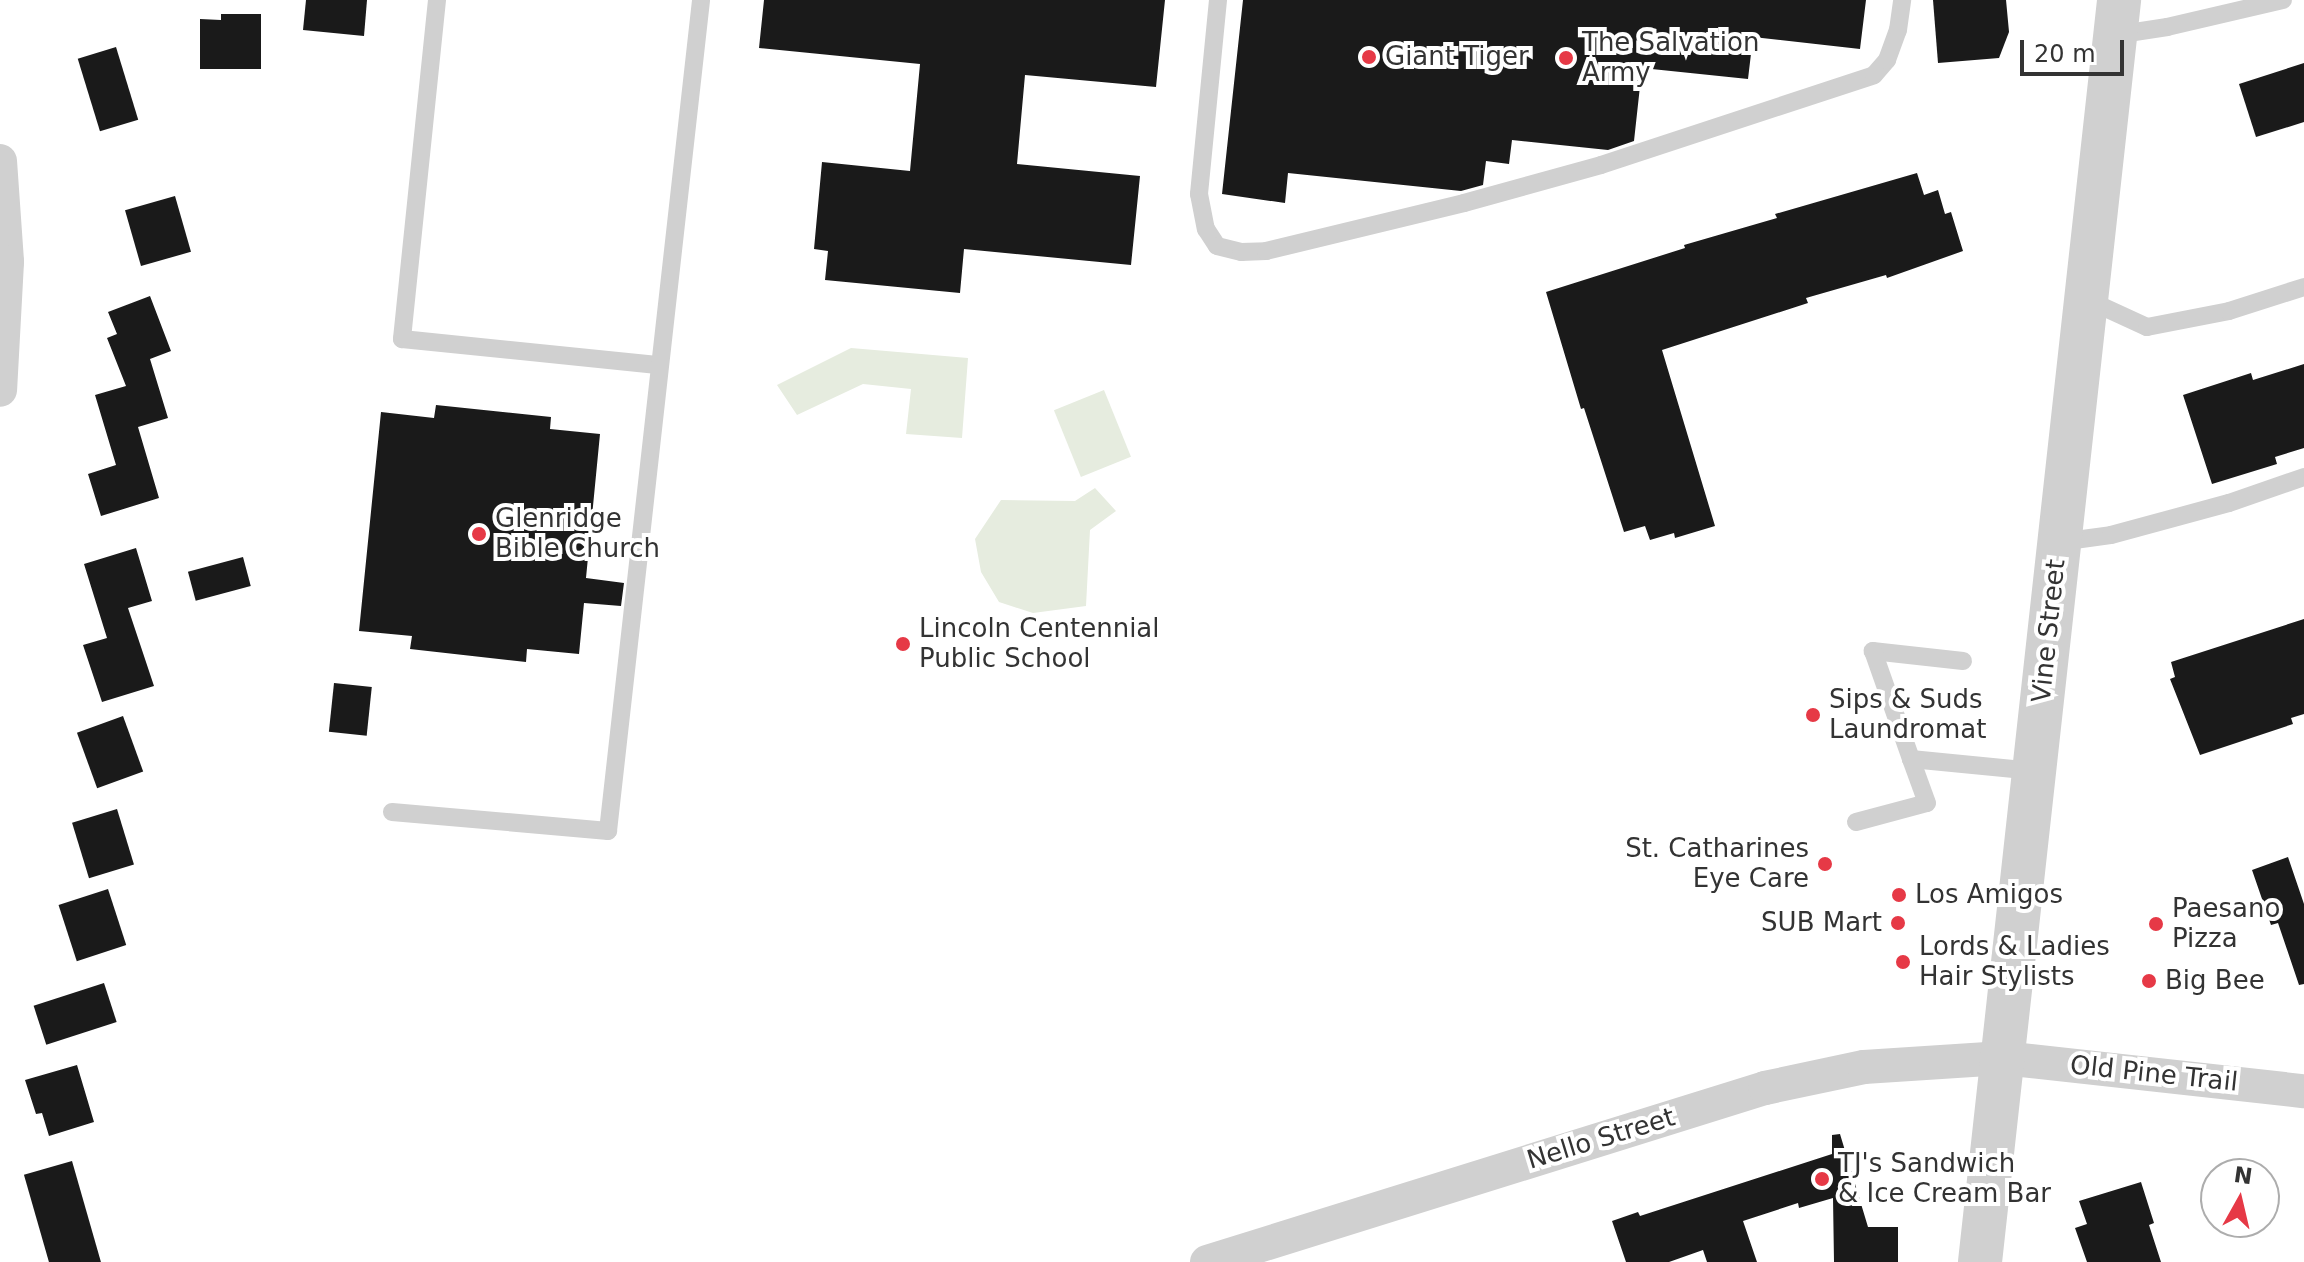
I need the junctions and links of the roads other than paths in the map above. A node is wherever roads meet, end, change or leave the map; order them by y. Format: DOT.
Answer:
graph roads {
  1 [pos="437,0"];
  2 [pos="701,0"];
  3 [pos="1218,0"];
  4 [pos="1902,0"];
  5 [pos="2283,0"];
  6 [pos="2250,4"];
  7 [pos="2117,17"];
  8 [pos="0,161"];
  9 [pos="2304,287"];
  10 [pos="2086,298"];
  11 [pos="660,365"];
  12 [pos="0,390"];
  13 [pos="2304,477"];
  14 [pos="2059,542"];
  15 [pos="1963,661"];
  16 [pos="1911,759"];
  17 [pos="2034,771"];
  18 [pos="392,812"];
  19 [pos="1856,822"];
  20 [pos="2003,1058"];
  21 [pos="2304,1091"];
  22 [pos="1207,1262"];
  23 [pos="1980,1262"];
  1 -- 11 [label="lane"];
  2 -- 11 [label="lane"];
  3 -- 4 [label="lane"];
  5 -- 6 [label="lane"];
  6 -- 7 [label="lane"];
  7 -- 10 [label="street, Vine Street"];
  8 -- 12 [label="street"];
  9 -- 10 [label="lane"];
  10 -- 14 [label="street, Vine Street"];
  11 -- 18 [label="lane"];
  13 -- 14 [label="lane"];
  14 -- 17 [label="street, Vine Street"];
  15 -- 16 [label="lane"];
  16 -- 17 [label="lane"];
  16 -- 19 [label="lane"];
  17 -- 20 [label="street, Vine Street"];
  20 -- 21 [label="street, Old Pine Trail"];
  20 -- 22 [label="street, Nello Street"];
  20 -- 23 [label="street, Vine Street"];
}
